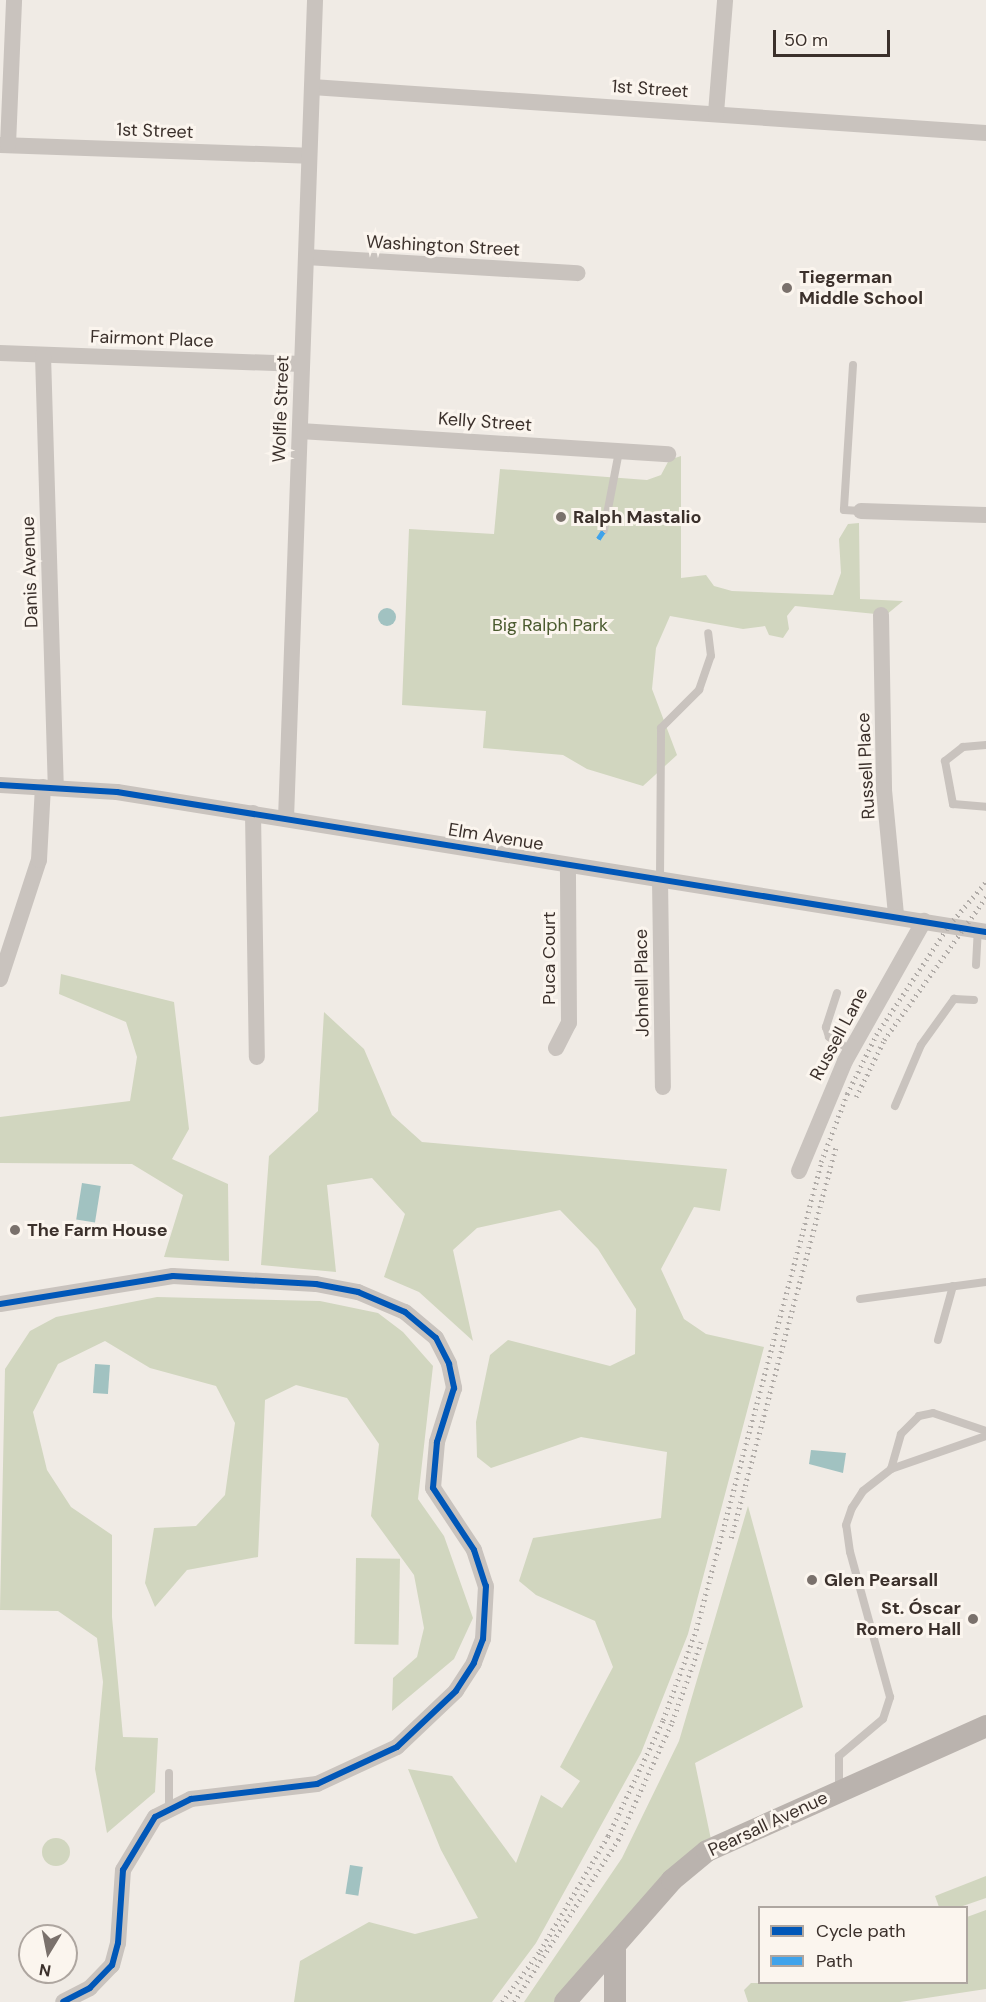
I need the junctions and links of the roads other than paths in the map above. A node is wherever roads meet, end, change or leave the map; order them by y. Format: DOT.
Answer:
graph roads {
  1 [pos="14,0"];
  2 [pos="315,0"];
  3 [pos="725,0"];
  4 [pos="312,87"];
  5 [pos="716,113"];
  6 [pos="986,133"];
  7 [pos="4,145"];
  8 [pos="308,156"];
  9 [pos="306,257"];
  10 [pos="578,273"];
  11 [pos="0,353"];
  12 [pos="44,355"];
  13 [pos="302,364"];
  14 [pos="853,365"];
  15 [pos="300,431"];
  16 [pos="619,451"];
  17 [pos="668,454"];
  18 [pos="861,511"];
  19 [pos="986,515"];
  20 [pos="604,530"];
  21 [pos="881,615"];
  22 [pos="708,633"];
  23 [pos="986,745"];
  24 [pos="0,785"];
  25 [pos="49,788"];
  26 [pos="986,807"];
  27 [pos="253,813"];
  28 [pos="286,819"];
  29 [pos="568,865"];
  30 [pos="660,879"];
  31 [pos="896,915"];
  32 [pos="924,921"];
  33 [pos="982,931"];
  34 [pos="976,965"];
  35 [pos="0,979"];
  36 [pos="837,993"];
  37 [pos="974,1000"];
  38 [pos="556,1048"];
  39 [pos="851,1050"];
  40 [pos="257,1057"];
  41 [pos="663,1087"];
  42 [pos="895,1106"];
  43 [pos="799,1171"];
  44 [pos="986,1282"];
  45 [pos="952,1286"];
  46 [pos="860,1299"];
  47 [pos="0,1304"];
  48 [pos="938,1340"];
  49 [pos="986,1431"];
  50 [pos="986,1436"];
  51 [pos="891,1470"];
  52 [pos="986,1726"];
  53 [pos="170,1773"];
  54 [pos="839,1792"];
  55 [pos="169,1809"];
  56 [pos="615,1947"];
  57 [pos="63,2002"];
  58 [pos="565,2002"];
  59 [pos="615,2002"];
  1 -- 7 [label="street"];
  2 -- 4 [label="street, Wolfle Street"];
  3 -- 5 [label="street"];
  4 -- 5 [label="street, 1st Street"];
  4 -- 8 [label="street, Wolfle Street"];
  5 -- 6 [label="street, 1st Street"];
  7 -- 8 [label="street, 1st Street"];
  8 -- 9 [label="street, Wolfle Street"];
  9 -- 10 [label="street, Washington Street"];
  9 -- 13 [label="street, Wolfle Street"];
  11 -- 12 [label="street, Fairmont Place"];
  12 -- 13 [label="street, Fairmont Place"];
  12 -- 25 [label="street, Danis Avenue"];
  13 -- 15 [label="street, Wolfle Street"];
  14 -- 18 [label="lane"];
  15 -- 16 [label="street, Kelly Street"];
  15 -- 28 [label="street, Wolfle Street"];
  16 -- 17 [label="street, Kelly Street"];
  16 -- 20 [label="lane"];
  18 -- 19 [label="street"];
  21 -- 31 [label="street, Russell Place"];
  22 -- 30 [label="lane"];
  23 -- 26 [label="lane"];
  24 -- 25 [label="street, Elm Avenue"];
  25 -- 27 [label="street, Elm Avenue"];
  25 -- 35 [label="street, Danis Avenue"];
  27 -- 28 [label="street, Elm Avenue"];
  27 -- 40 [label="street"];
  28 -- 29 [label="street, Elm Avenue"];
  29 -- 30 [label="street, Elm Avenue"];
  29 -- 38 [label="street, Puca Court"];
  30 -- 31 [label="street, Elm Avenue"];
  30 -- 41 [label="street, Johnell Place"];
  31 -- 32 [label="street, Elm Avenue"];
  32 -- 33 [label="street, Elm Avenue"];
  32 -- 39 [label="street, Russell Lane"];
  33 -- 34 [label="lane"];
  36 -- 39 [label="lane"];
  37 -- 42 [label="lane"];
  39 -- 43 [label="street, Russell Lane"];
  44 -- 45 [label="lane"];
  45 -- 46 [label="lane"];
  45 -- 48 [label="lane"];
  47 -- 55 [label="street"];
  49 -- 51 [label="lane"];
  50 -- 51 [label="lane"];
  51 -- 54 [label="lane"];
  52 -- 54 [label="street, Pearsall Avenue"];
  53 -- 55 [label="lane"];
  54 -- 56 [label="street, Pearsall Avenue"];
  55 -- 57 [label="street"];
  56 -- 58 [label="street, Pearsall Avenue"];
  56 -- 59 [label="street"];
}
